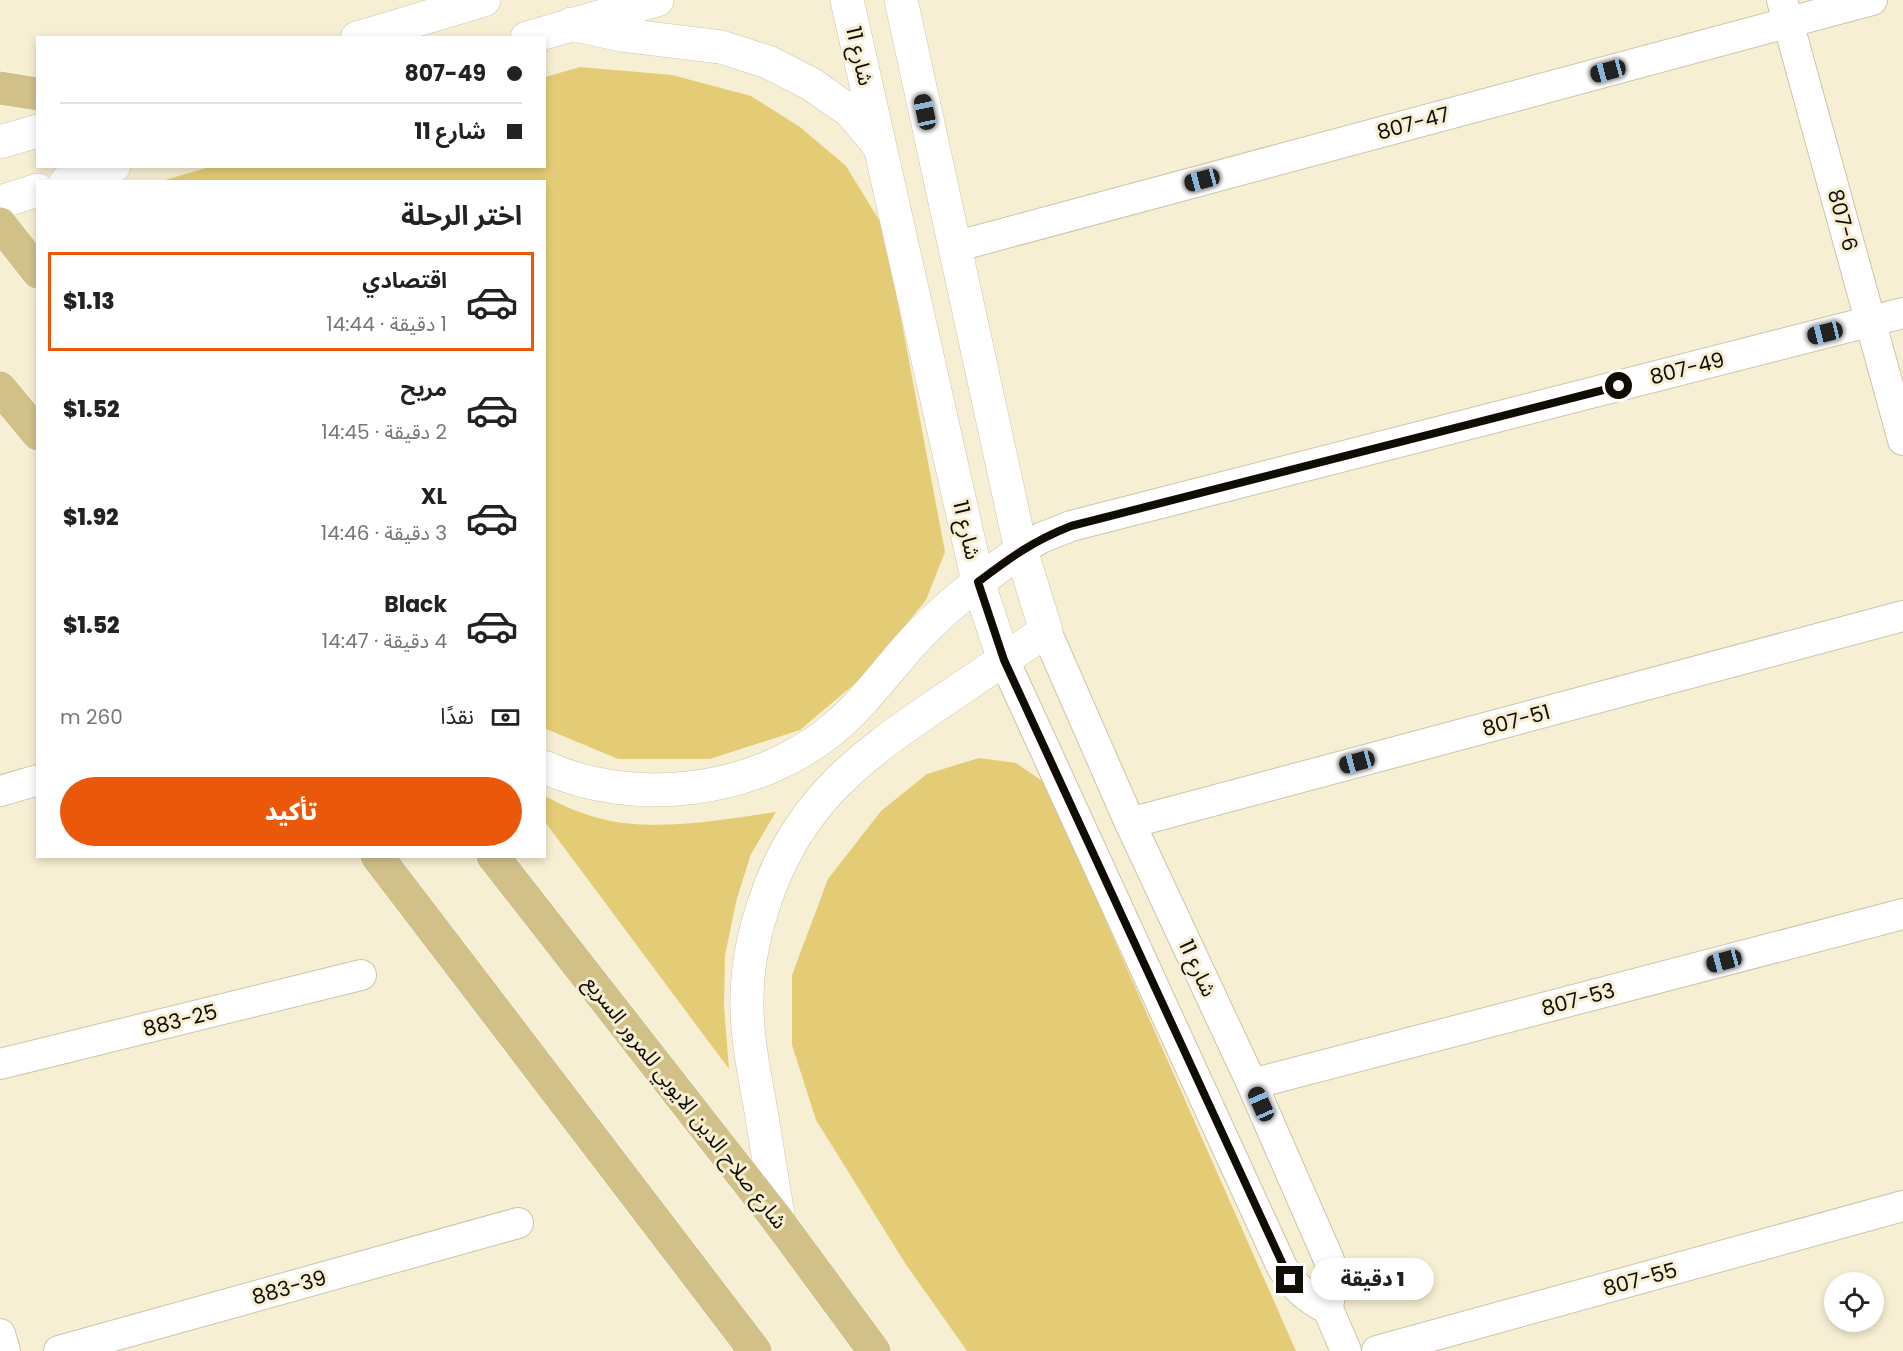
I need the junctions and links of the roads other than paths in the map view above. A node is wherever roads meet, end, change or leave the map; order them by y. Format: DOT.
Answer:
graph roads {
  1 [pos="484,0"];
  2 [pos="657,0"];
  3 [pos="847,0"];
  4 [pos="901,0"];
  5 [pos="1872,0"];
  6 [pos="1785,11"];
  7 [pos="571,24"];
  8 [pos="364,36"];
  9 [pos="533,36"];
  10 [pos="0,88"];
  11 [pos="36,94"];
  12 [pos="36,132"];
  13 [pos="0,142"];
  14 [pos="880,146"];
  15 [pos="108,168"];
  16 [pos="72,180"];
  17 [pos="36,191"];
  18 [pos="0,202"];
  19 [pos="0,224"];
  20 [pos="954,247"];
  21 [pos="36,269"];
  22 [pos="1903,313"];
  23 [pos="1870,321"];
  24 [pos="1,390"];
  25 [pos="36,432"];
  26 [pos="1903,440"];
  27 [pos="1021,550"];
  28 [pos="978,582"];
  29 [pos="1903,616"];
  30 [pos="1046,631"];
  31 [pos="1004,660"];
  32 [pos="546,768"];
  33 [pos="36,781"];
  34 [pos="0,791"];
  35 [pos="1130,823"];
  36 [pos="379,858"];
  37 [pos="496,858"];
  38 [pos="1903,914"];
  39 [pos="361,975"];
  40 [pos="0,1064"];
  41 [pos="1252,1084"];
  42 [pos="1903,1206"];
  43 [pos="779,1221"];
  44 [pos="518,1223"];
  45 [pos="1328,1309"];
  46 [pos="0,1334"];
  47 [pos="5,1351"];
  48 [pos="59,1351"];
  49 [pos="756,1351"];
  50 [pos="874,1351"];
  51 [pos="1346,1351"];
  52 [pos="1377,1351"];
  1 -- 8 [label="street"];
  2 -- 7 [label="street"];
  3 -- 14 [label="street, شارع 11"];
  4 -- 20 [label="street, شارع 11"];
  5 -- 6 [label="street, 807-47"];
  6 -- 20 [label="street, 807-47"];
  6 -- 23 [label="street, 807-6"];
  7 -- 9 [label="street"];
  7 -- 14 [label="street"];
  10 -- 11 [label="main road"];
  12 -- 13 [label="street"];
  14 -- 28 [label="street, شارع 11"];
  15 -- 16 [label="street"];
  17 -- 18 [label="street"];
  19 -- 21 [label="main road"];
  20 -- 27 [label="street, شارع 11"];
  22 -- 23 [label="street, 807-49"];
  23 -- 26 [label="street, 807-6"];
  23 -- 27 [label="street, 807-49"];
  24 -- 25 [label="main road"];
  27 -- 28 [label="street"];
  27 -- 30 [label="street, شارع 11"];
  28 -- 31 [label="street, شارع 11"];
  28 -- 32 [label="street"];
  29 -- 35 [label="street, 807-51"];
  30 -- 31 [label="street"];
  30 -- 35 [label="street, شارع 11"];
  31 -- 43 [label="street"];
  31 -- 45 [label="street, شارع 11"];
  33 -- 34 [label="street"];
  35 -- 41 [label="street, شارع 11"];
  36 -- 49 [label="main road"];
  37 -- 43 [label="main road, شارع صلاح الدين الايوبي للمرور السريع"];
  38 -- 41 [label="street, 807-53"];
  39 -- 40 [label="street, 883-25"];
  41 -- 45 [label="street, شارع 11"];
  42 -- 52 [label="street, 807-55"];
  43 -- 50 [label="main road, شارع صلاح الدين الايوبي للمرور السريع"];
  44 -- 48 [label="street, 883-39"];
  45 -- 51 [label="street"];
  46 -- 47 [label="street"];
}
